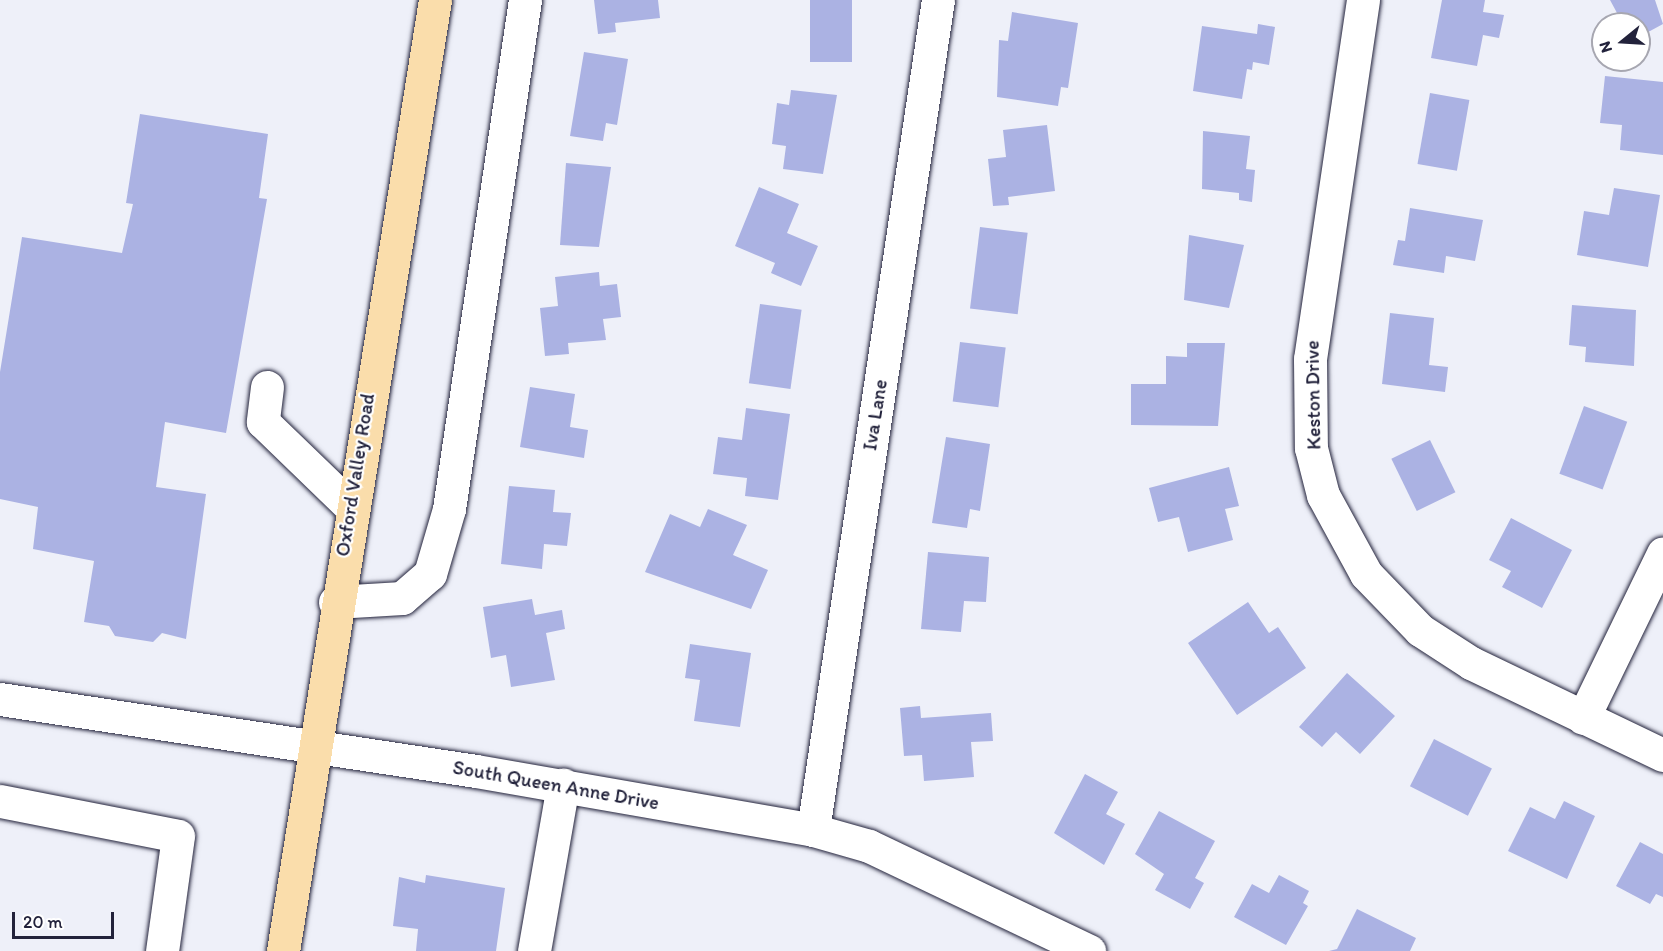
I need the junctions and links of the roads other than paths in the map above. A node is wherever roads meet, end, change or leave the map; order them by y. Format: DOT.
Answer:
graph roads {
  1 [pos="435,0"];
  2 [pos="525,0"];
  3 [pos="938,0"];
  4 [pos="1363,0"];
  5 [pos="267,387"];
  6 [pos="350,506"];
  7 [pos="1663,553"];
  8 [pos="335,602"];
  9 [pos="0,699"];
  10 [pos="1583,718"];
  11 [pos="312,748"];
  12 [pos="1663,755"];
  13 [pos="563,785"];
  14 [pos="0,801"];
  15 [pos="813,831"];
  16 [pos="162,951"];
  17 [pos="283,951"];
  18 [pos="534,951"];
  19 [pos="1089,951"];
  1 -- 6 [label="main road, Oxford Valley Road"];
  2 -- 8 [label="street"];
  3 -- 15 [label="street, Iva Lane"];
  4 -- 10 [label="street, Keston Drive"];
  5 -- 6 [label="street"];
  6 -- 8 [label="main road, Oxford Valley Road"];
  7 -- 10 [label="street"];
  8 -- 11 [label="main road, Oxford Valley Road"];
  9 -- 11 [label="street, South Queen Anne Drive"];
  10 -- 12 [label="street, Keston Drive"];
  11 -- 13 [label="street, South Queen Anne Drive"];
  11 -- 17 [label="main road, Oxford Valley Road"];
  13 -- 15 [label="street, South Queen Anne Drive"];
  13 -- 18 [label="street"];
  14 -- 16 [label="street"];
  15 -- 19 [label="street, South Queen Anne Drive"];
}
